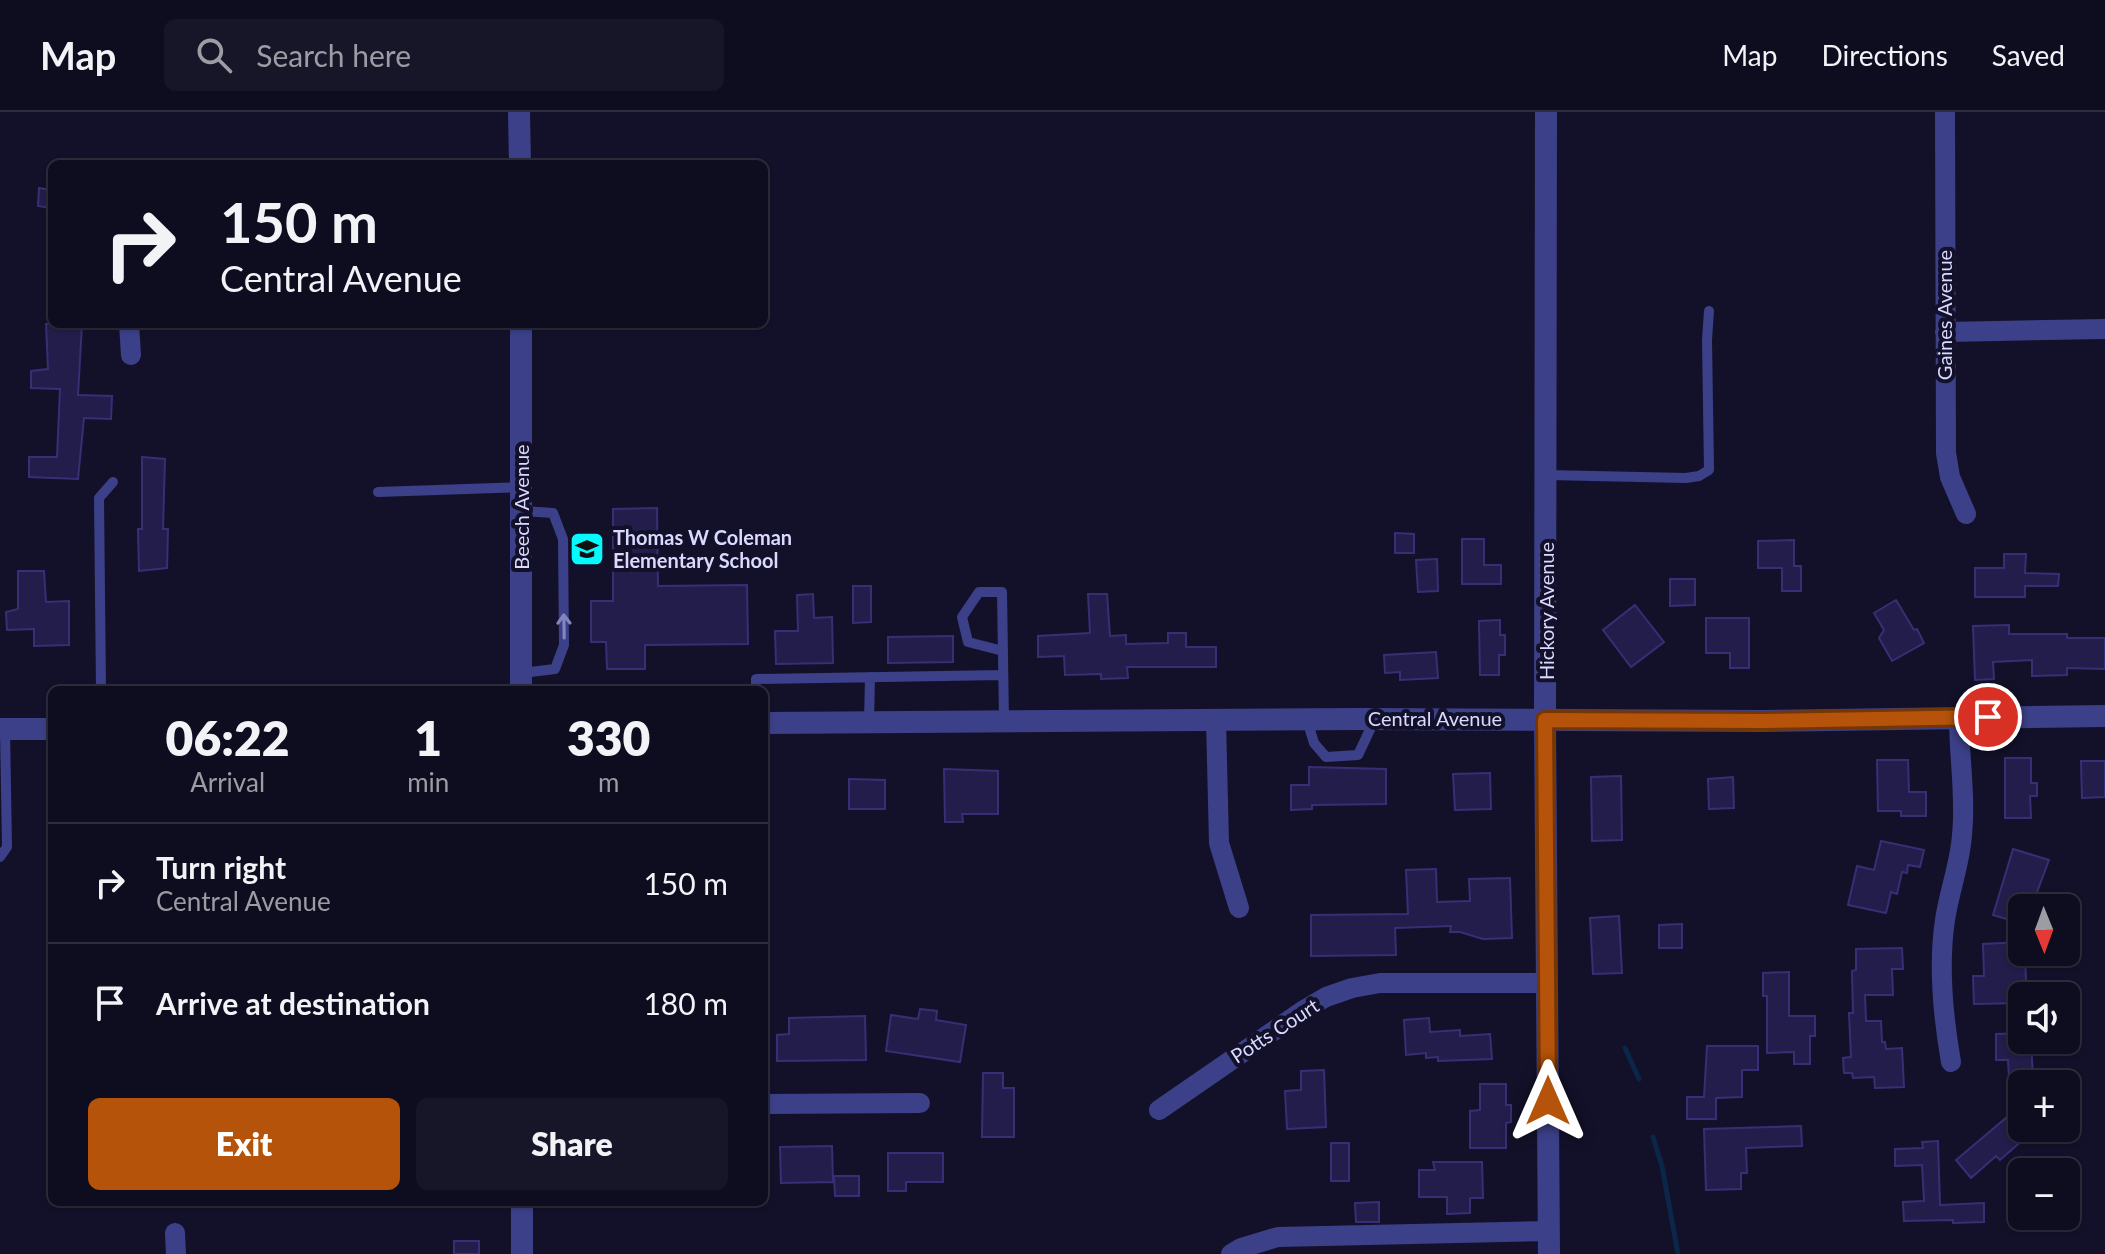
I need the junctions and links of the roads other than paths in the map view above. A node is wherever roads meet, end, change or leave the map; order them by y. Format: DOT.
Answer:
graph roads {
  1 [pos="519,112"];
  2 [pos="1546,112"];
  3 [pos="1945,112"];
  4 [pos="520,160"];
  5 [pos="1709,311"];
  6 [pos="129,328"];
  7 [pos="521,328"];
  8 [pos="2105,329"];
  9 [pos="1945,332"];
  10 [pos="131,355"];
  11 [pos="1547,475"];
  12 [pos="113,482"];
  13 [pos="522,487"];
  14 [pos="378,492"];
  15 [pos="522,511"];
  16 [pos="1966,514"];
  17 [pos="1003,651"];
  18 [pos="1003,675"];
  19 [pos="870,677"];
  20 [pos="522,681"];
  21 [pos="756,684"];
  22 [pos="101,686"];
  23 [pos="2105,716"];
  24 [pos="1959,718"];
  25 [pos="1307,719"];
  26 [pos="1375,719"];
  27 [pos="1216,720"];
  28 [pos="1545,720"];
  29 [pos="1004,721"];
  30 [pos="768,723"];
  31 [pos="869,723"];
  32 [pos="2,729"];
  33 [pos="48,729"];
  34 [pos="0,857"];
  35 [pos="1239,908"];
  36 [pos="1547,983"];
  37 [pos="1951,1062"];
  38 [pos="920,1103"];
  39 [pos="768,1104"];
  40 [pos="1159,1110"];
  41 [pos="522,1206"];
  42 [pos="1549,1231"];
  43 [pos="522,1254"];
  44 [pos="1231,1254"];
  45 [pos="1549,1254"];
  1 -- 4 [label="street"];
  2 -- 11 [label="street, Hickory Avenue"];
  3 -- 9 [label="street, Gaines Avenue"];
  5 -- 11 [label="lane"];
  6 -- 10 [label="street"];
  7 -- 13 [label="street, Beech Avenue"];
  8 -- 9 [label="street"];
  9 -- 16 [label="street, Gaines Avenue"];
  11 -- 28 [label="street, Hickory Avenue"];
  12 -- 22 [label="lane"];
  13 -- 14 [label="lane"];
  13 -- 15 [label="street, Beech Avenue"];
  15 -- 20 [label="street, Beech Avenue"];
  20 -- 15 [label="lane, one-way"];
  17 -- 17 [label="lane"];
  17 -- 18 [label="lane"];
  18 -- 19 [label="lane"];
  18 -- 29 [label="lane"];
  19 -- 21 [label="lane"];
  19 -- 31 [label="lane"];
  23 -- 24 [label="street, Central Avenue"];
  24 -- 28 [label="street, Central Avenue"];
  24 -- 37 [label="street"];
  25 -- 26 [label="street, Central Avenue"];
  25 -- 26 [label="lane"];
  25 -- 27 [label="street, Central Avenue"];
  26 -- 28 [label="street, Central Avenue"];
  27 -- 29 [label="street, Central Avenue"];
  27 -- 35 [label="street"];
  28 -- 36 [label="street, Hickory Avenue"];
  29 -- 31 [label="street, Central Avenue"];
  30 -- 31 [label="street, Central Avenue"];
  32 -- 33 [label="street"];
  32 -- 34 [label="lane"];
  36 -- 40 [label="street, Potts Court"];
  36 -- 42 [label="street, Hickory Avenue"];
  38 -- 39 [label="street"];
  41 -- 43 [label="street"];
  42 -- 44 [label="street"];
  42 -- 45 [label="street, Hickory Avenue"];
}
